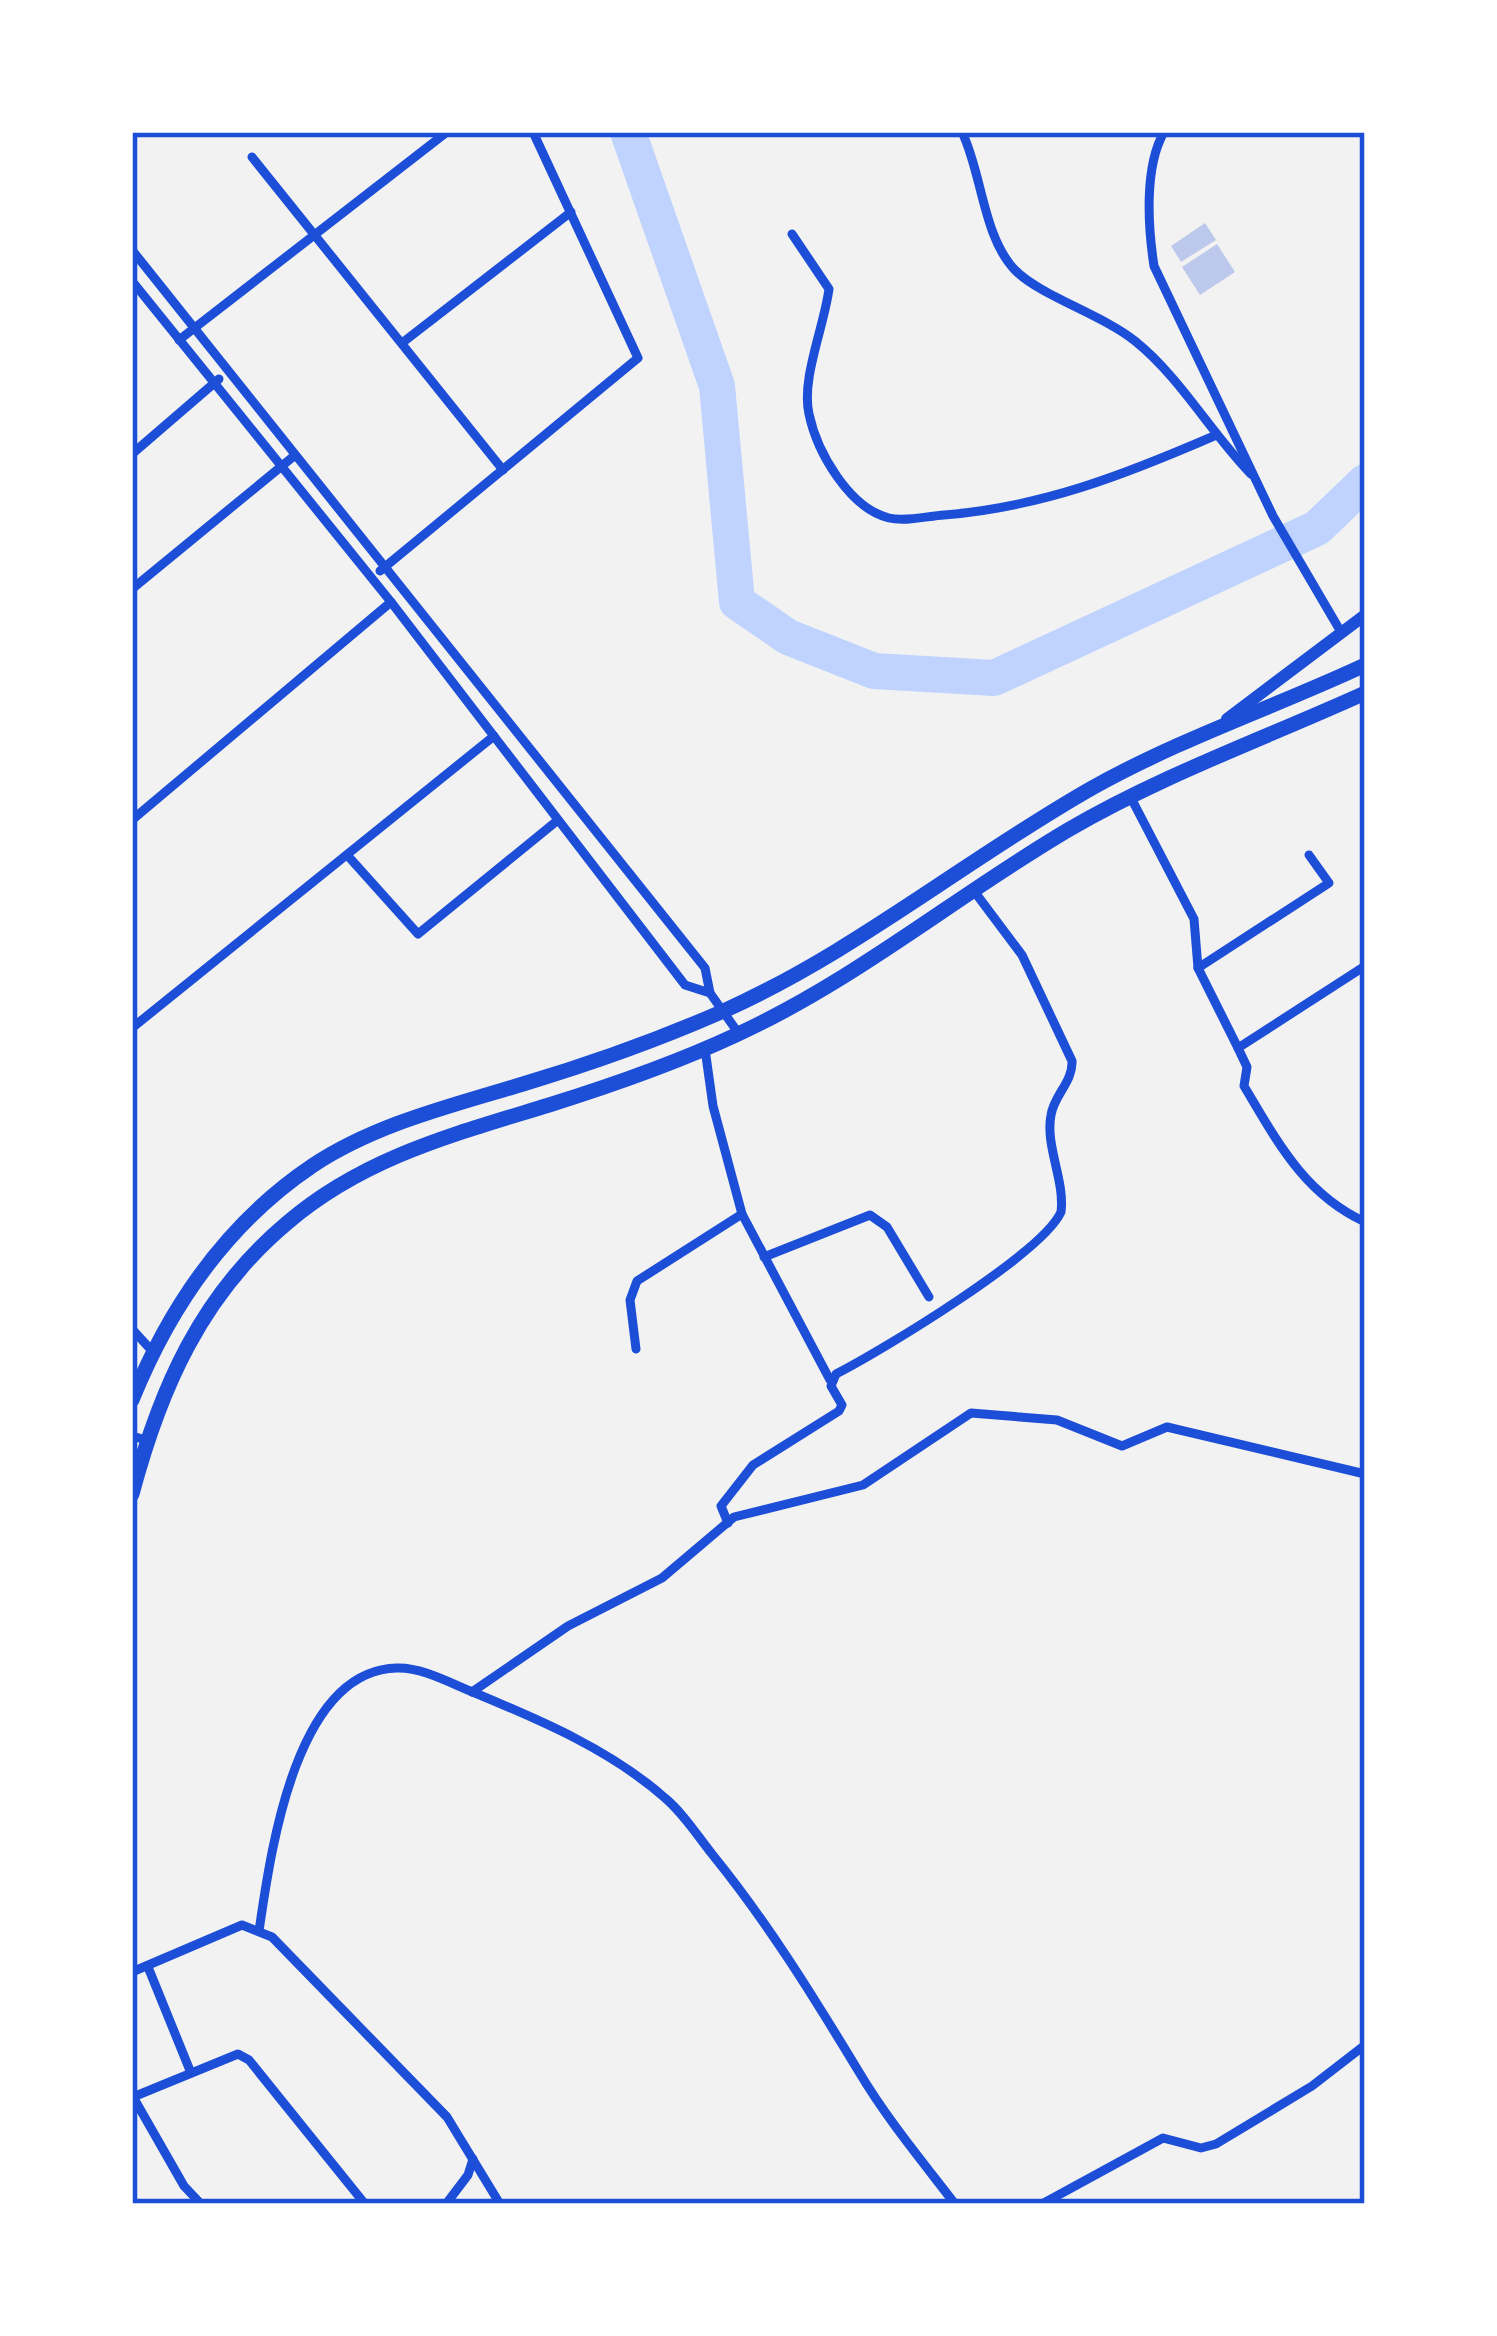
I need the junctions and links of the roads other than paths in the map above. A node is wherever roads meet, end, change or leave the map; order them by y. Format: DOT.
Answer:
graph roads {
  1 [pos="426,132"];
  2 [pos="447,132"];
  3 [pos="532,132"];
  4 [pos="962,132"];
  5 [pos="1164,132"];
  6 [pos="434,143"];
  7 [pos="252,157"];
  8 [pos="571,212"];
  9 [pos="792,234"];
  10 [pos="315,235"];
  11 [pos="132,250"];
  12 [pos="153,276"];
  13 [pos="134,287"];
  14 [pos="194,329"];
  15 [pos="179,340"];
  16 [pos="402,343"];
  17 [pos="228,372"];
  18 [pos="214,383"];
  19 [pos="1214,436"];
  20 [pos="132,454"];
  21 [pos="294,456"];
  22 [pos="280,467"];
  23 [pos="503,470"];
  24 [pos="1259,482"];
  25 [pos="383,568"];
  26 [pos="371,578"];
  27 [pos="132,589"];
  28 [pos="391,602"];
  29 [pos="1365,616"];
  30 [pos="1341,632"];
  31 [pos="1365,665"];
  32 [pos="1365,692"];
  33 [pos="1207,734"];
  34 [pos="494,736"];
  35 [pos="1202,765"];
  36 [pos="1130,796"];
  37 [pos="132,820"];
  38 [pos="558,820"];
  39 [pos="1309,855"];
  40 [pos="348,856"];
  41 [pos="974,891"];
  42 [pos="1365,966"];
  43 [pos="1198,968"];
  44 [pos="710,993"];
  45 [pos="723,1011"];
  46 [pos="132,1028"];
  47 [pos="739,1034"];
  48 [pos="1238,1048"];
  49 [pos="704,1049"];
  50 [pos="742,1214"];
  51 [pos="1365,1222"];
  52 [pos="764,1258"];
  53 [pos="929,1297"];
  54 [pos="132,1329"];
  55 [pos="635,1349"];
  56 [pos="153,1352"];
  57 [pos="830,1380"];
  58 [pos="132,1400"];
  59 [pos="139,1438"];
  60 [pos="1365,1474"];
  61 [pos="132,1494"];
  62 [pos="728,1523"];
  63 [pos="472,1692"];
  64 [pos="259,1930"];
  65 [pos="148,1967"];
  66 [pos="132,1972"];
  67 [pos="1365,2045"];
  68 [pos="191,2073"];
  69 [pos="132,2096"];
  70 [pos="473,2158"];
  71 [pos="201,2204"];
  72 [pos="365,2204"];
  73 [pos="446,2204"];
  74 [pos="500,2204"];
  75 [pos="955,2204"];
  76 [pos="1042,2204"];
  1 -- 6 [label="street"];
  2 -- 6 [label="street"];
  3 -- 8 [label="street"];
  4 -- 19 [label="street"];
  5 -- 24 [label="street"];
  6 -- 10 [label="street"];
  7 -- 10 [label="street"];
  8 -- 16 [label="street"];
  8 -- 23 [label="street"];
  9 -- 19 [label="street"];
  10 -- 14 [label="street"];
  10 -- 16 [label="street"];
  11 -- 12 [label="street"];
  12 -- 13 [label="street"];
  12 -- 14 [label="street"];
  13 -- 15 [label="street"];
  14 -- 15 [label="street"];
  14 -- 17 [label="street"];
  15 -- 18 [label="street"];
  16 -- 23 [label="street"];
  17 -- 18 [label="street"];
  17 -- 21 [label="street"];
  18 -- 20 [label="street"];
  18 -- 22 [label="street"];
  19 -- 24 [label="street"];
  21 -- 22 [label="street"];
  21 -- 25 [label="street"];
  22 -- 26 [label="street"];
  22 -- 27 [label="street"];
  23 -- 25 [label="street"];
  24 -- 30 [label="street"];
  25 -- 26 [label="street"];
  25 -- 44 [label="street"];
  26 -- 28 [label="street"];
  28 -- 34 [label="street"];
  28 -- 37 [label="street"];
  29 -- 30 [label="street"];
  30 -- 33 [label="street"];
  31 -- 33 [label="highway"];
  32 -- 35 [label="highway"];
  33 -- 35 [label="street"];
  33 -- 45 [label="highway"];
  34 -- 38 [label="street"];
  34 -- 40 [label="street"];
  35 -- 36 [label="highway"];
  36 -- 41 [label="highway"];
  36 -- 43 [label="street"];
  38 -- 40 [label="street"];
  38 -- 44 [label="street"];
  39 -- 43 [label="street"];
  40 -- 46 [label="street"];
  41 -- 47 [label="highway"];
  41 -- 57 [label="street"];
  42 -- 48 [label="street"];
  43 -- 48 [label="street"];
  44 -- 45 [label="street"];
  45 -- 47 [label="street"];
  45 -- 56 [label="highway"];
  47 -- 49 [label="highway"];
  48 -- 51 [label="street"];
  49 -- 50 [label="street"];
  49 -- 59 [label="highway"];
  50 -- 52 [label="street"];
  50 -- 55 [label="street"];
  52 -- 53 [label="street"];
  52 -- 57 [label="street"];
  54 -- 56 [label="street"];
  56 -- 58 [label="highway"];
  57 -- 62 [label="street"];
  59 -- 61 [label="highway"];
  60 -- 62 [label="street"];
  62 -- 63 [label="street"];
  63 -- 64 [label="street"];
  63 -- 75 [label="street"];
  64 -- 65 [label="street"];
  64 -- 70 [label="street"];
  65 -- 66 [label="street"];
  65 -- 68 [label="street"];
  67 -- 76 [label="street"];
  68 -- 69 [label="street"];
  68 -- 72 [label="street"];
  69 -- 71 [label="street"];
  70 -- 73 [label="street"];
  70 -- 74 [label="street"];
}
